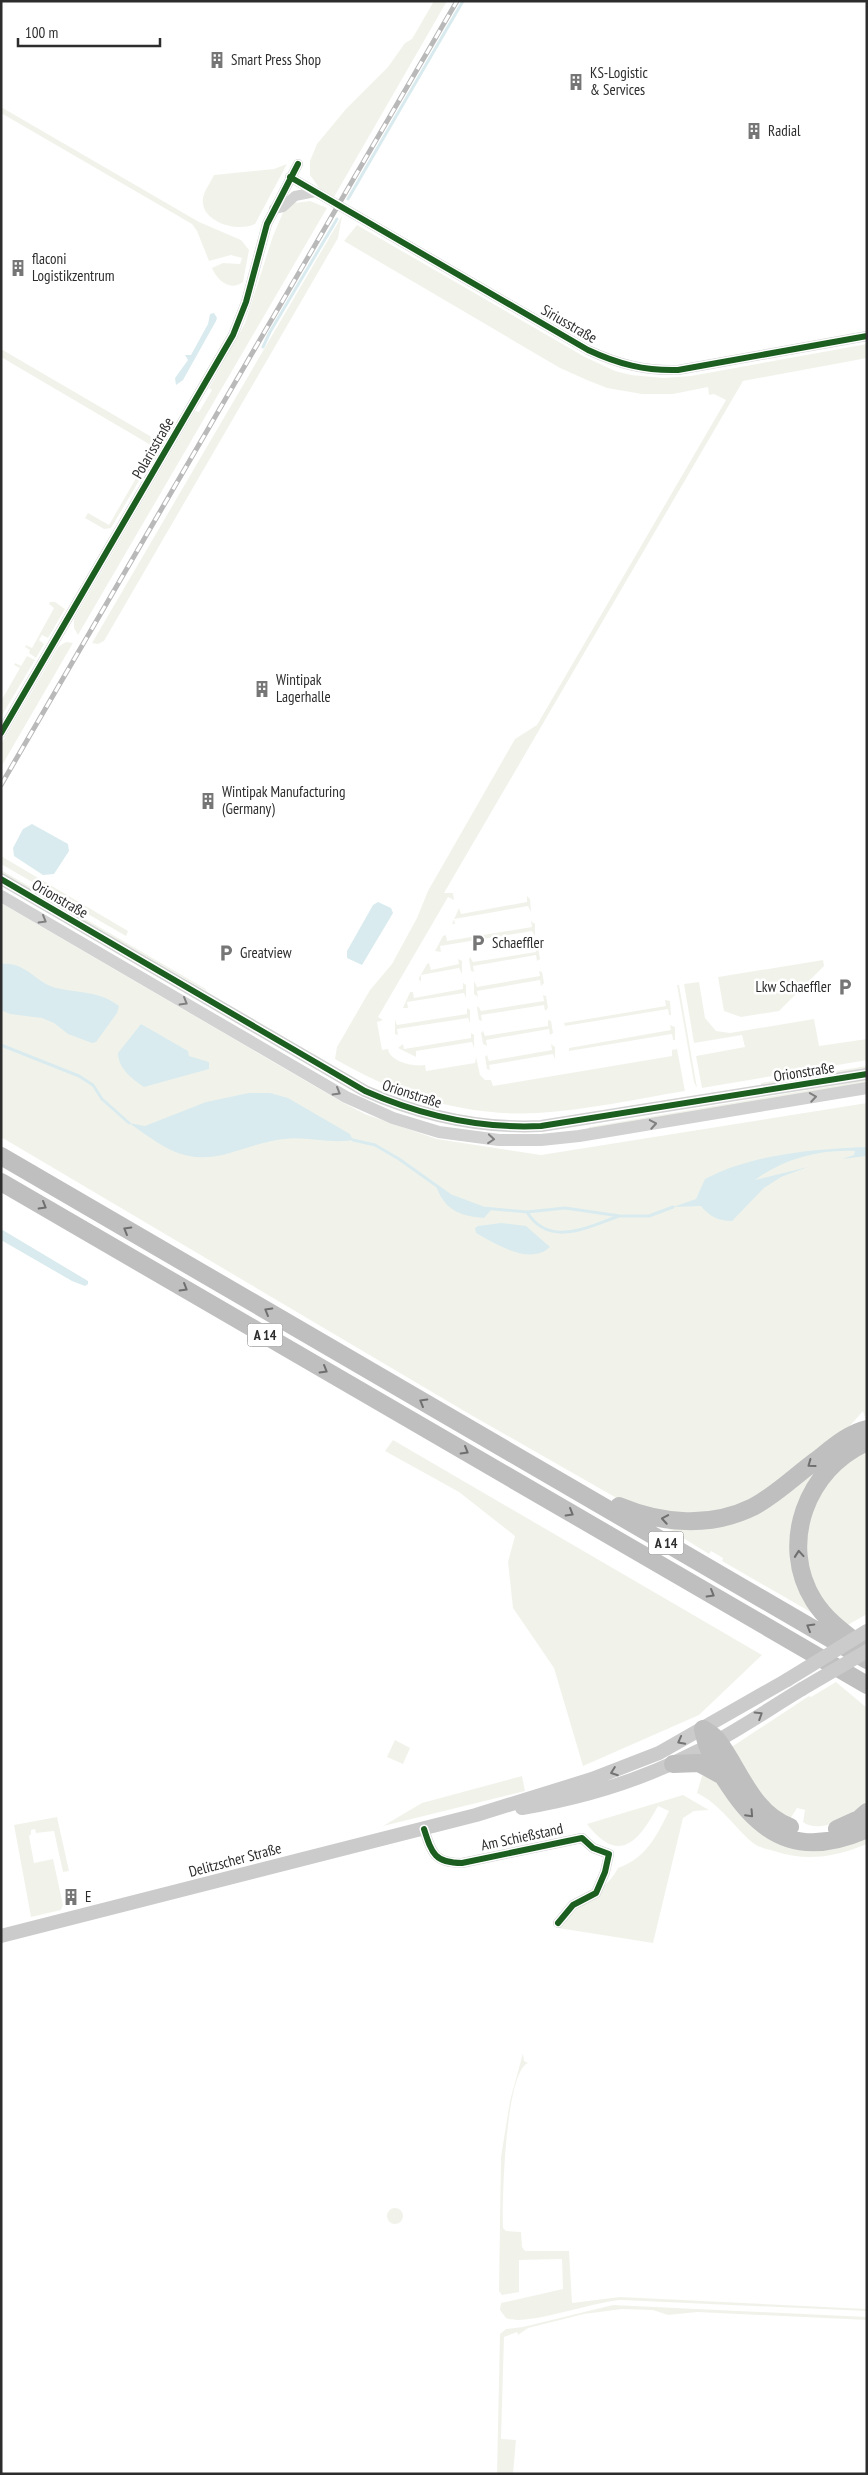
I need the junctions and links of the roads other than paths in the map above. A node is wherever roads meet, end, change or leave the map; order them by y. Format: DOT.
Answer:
graph roads {
  1 [pos="298,164"];
  2 [pos="290,177"];
  3 [pos="316,192"];
  4 [pos="274,209"];
  5 [pos="867,336"];
  6 [pos="1,733"];
  7 [pos="1,879"];
  8 [pos="1,896"];
  9 [pos="867,1074"];
  10 [pos="867,1088"];
  11 [pos="1,1156"];
  12 [pos="1,1182"];
  13 [pos="867,1429"];
  14 [pos="867,1442"];
  15 [pos="550,1476"];
  16 [pos="867,1631"];
  17 [pos="867,1651"];
  18 [pos="867,1660"];
  19 [pos="850,1675"];
  20 [pos="867,1685"];
  21 [pos="867,1699"];
  22 [pos="703,1728"];
  23 [pos="712,1744"];
  24 [pos="673,1764"];
  25 [pos="721,1775"];
  26 [pos="867,1812"];
  27 [pos="476,1815"];
  28 [pos="424,1829"];
  29 [pos="867,1829"];
  30 [pos="558,1923"];
  31 [pos="1,1936"];
  1 -- 2 [label="street, Polarisstraße"];
  2 -- 3 [label="street, Siriusstraße"];
  2 -- 4 [label="street, Polarisstraße"];
  3 -- 4 [label="street"];
  3 -- 5 [label="street, Siriusstraße"];
  4 -- 6 [label="street, Polarisstraße"];
  7 -- 9 [label="street, Orionstraße"];
  8 -- 10 [label="street, Orionstraße, one-way"];
  15 -- 11 [label="highway, A 14, one-way"];
  12 -- 19 [label="highway, A 14, one-way"];
  13 -- 15 [label="highway, one-way"];
  17 -- 14 [label="highway, one-way"];
  18 -- 15 [label="highway, A 14, one-way"];
  16 -- 22 [label="main road, bridge"];
  23 -- 17 [label="main road, one-way, bridge"];
  19 -- 20 [label="highway, A 14"];
  19 -- 21 [label="highway"];
  22 -- 23 [label="highway"];
  22 -- 27 [label="main road, one-way"];
  23 -- 24 [label="main road"];
  23 -- 25 [label="highway"];
  23 -- 26 [label="highway"];
  24 -- 25 [label="highway"];
  24 -- 27 [label="main road"];
  25 -- 29 [label="highway, one-way"];
  27 -- 28 [label="main road, Delitzscher Straße"];
  28 -- 30 [label="street, Am Schießstand"];
  28 -- 31 [label="main road, Delitzscher Straße"];
}
